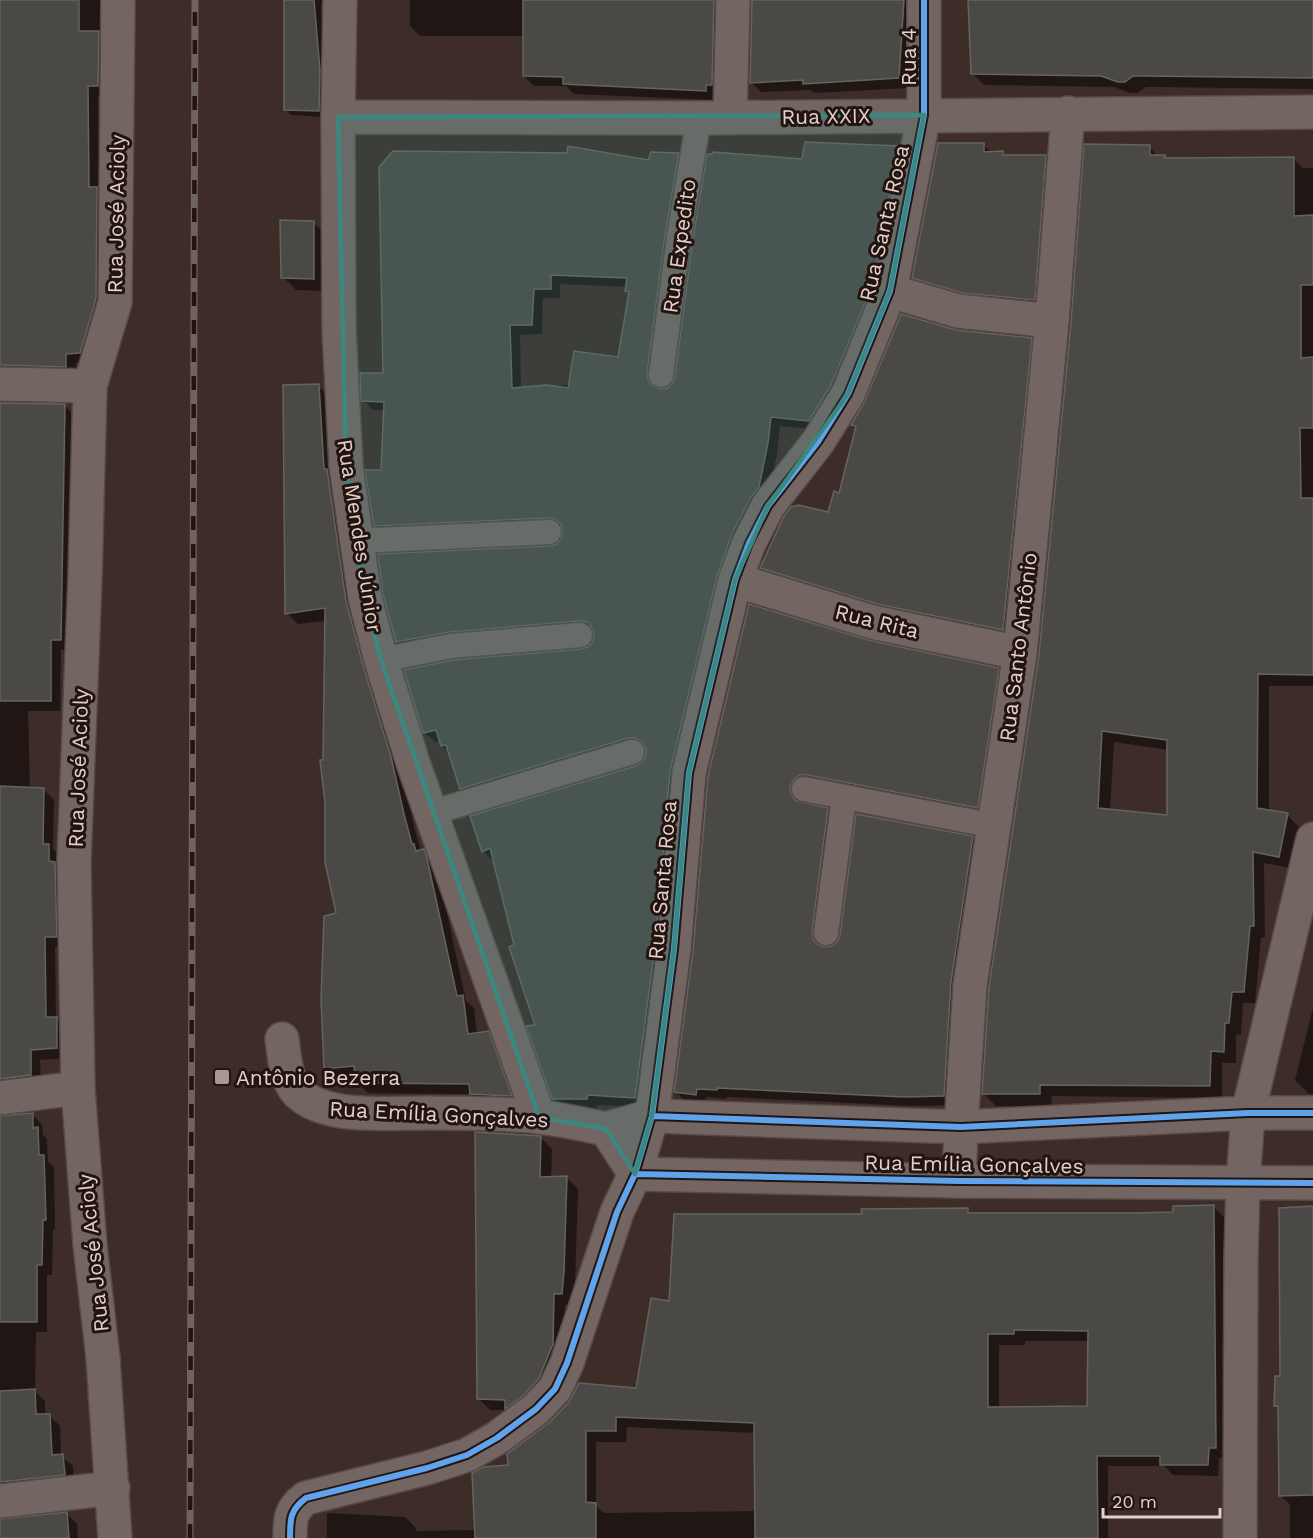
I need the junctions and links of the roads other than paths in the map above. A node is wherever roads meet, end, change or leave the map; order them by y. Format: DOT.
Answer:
graph roads {
  1 [pos="118,0"];
  2 [pos="340,0"];
  3 [pos="733,0"];
  4 [pos="924,0"];
  5 [pos="1313,112"];
  6 [pos="1068,113"];
  7 [pos="924,115"];
  8 [pos="338,117"];
  9 [pos="715,117"];
  10 [pos="890,291"];
  11 [pos="1052,321"];
  12 [pos="661,375"];
  13 [pos="0,384"];
  14 [pos="90,386"];
  15 [pos="549,532"];
  16 [pos="357,541"];
  17 [pos="735,580"];
  18 [pos="580,635"];
  19 [pos="1020,653"];
  20 [pos="381,660"];
  21 [pos="632,752"];
  22 [pos="804,789"];
  23 [pos="843,797"];
  24 [pos="431,813"];
  25 [pos="995,826"];
  26 [pos="1313,839"];
  27 [pos="826,933"];
  28 [pos="282,1039"];
  29 [pos="78,1089"];
  30 [pos="0,1098"];
  31 [pos="1248,1113"];
  32 [pos="1313,1113"];
  33 [pos="652,1116"];
  34 [pos="539,1117"];
  35 [pos="961,1127"];
  36 [pos="606,1130"];
  37 [pos="635,1174"];
  38 [pos="959,1180"];
  39 [pos="1243,1183"];
  40 [pos="1313,1183"];
  41 [pos="113,1488"];
  42 [pos="0,1501"];
  43 [pos="115,1538"];
  44 [pos="290,1538"];
  45 [pos="1240,1538"];
  1 -- 14 [label="street, Rua José Acioly"];
  2 -- 8 [label="street, Rua Mendes Júnior"];
  3 -- 9 [label="street"];
  4 -- 7 [label="street, Rua 4"];
  5 -- 6 [label="street, Rua XXIX"];
  6 -- 7 [label="street, Rua XXIX"];
  6 -- 11 [label="street, Rua Santo Antônio"];
  7 -- 9 [label="street, Rua XXIX"];
  7 -- 10 [label="street, Rua Santa Rosa"];
  8 -- 9 [label="street, Rua XXIX"];
  8 -- 16 [label="street, Rua Mendes Júnior"];
  9 -- 12 [label="lane, Rua Expedito"];
  10 -- 11 [label="street"];
  10 -- 17 [label="street, Rua Santa Rosa"];
  11 -- 19 [label="street, Rua Santo Antônio"];
  13 -- 14 [label="street"];
  14 -- 29 [label="street, Rua José Acioly"];
  15 -- 16 [label="lane"];
  16 -- 20 [label="street, Rua Mendes Júnior"];
  17 -- 19 [label="street, Rua Rita"];
  17 -- 33 [label="street, Rua Santa Rosa"];
  18 -- 20 [label="lane"];
  19 -- 25 [label="street, Rua Santo Antônio"];
  20 -- 24 [label="street, Rua Mendes Júnior"];
  21 -- 24 [label="lane"];
  22 -- 23 [label="lane"];
  23 -- 25 [label="lane"];
  23 -- 27 [label="lane"];
  24 -- 34 [label="street, Rua Mendes Júnior"];
  25 -- 35 [label="street, Rua Santo Antônio"];
  26 -- 31 [label="street"];
  28 -- 34 [label="street, Rua Emília Gonçalves"];
  29 -- 30 [label="street"];
  29 -- 41 [label="street, Rua José Acioly"];
  31 -- 32 [label="street, Rua Emília Gonçalves"];
  31 -- 35 [label="street, Rua Emília Gonçalves"];
  31 -- 39 [label="street"];
  33 -- 35 [label="street, Rua Emília Gonçalves"];
  33 -- 36 [label="street, Rua Emília Gonçalves"];
  33 -- 37 [label="street, Rua Santa Rosa"];
  34 -- 36 [label="street, Rua Emília Gonçalves"];
  35 -- 38 [label="street, Rua Santo Antônio"];
  36 -- 37 [label="street"];
  37 -- 38 [label="street, Rua Emília Gonçalves"];
  37 -- 44 [label="street, Rua Santa Rosa"];
  38 -- 39 [label="street, Rua Emília Gonçalves"];
  39 -- 40 [label="street, Rua Emília Gonçalves"];
  39 -- 45 [label="street"];
  41 -- 42 [label="street"];
  41 -- 43 [label="street, Rua José Acioly"];
}
